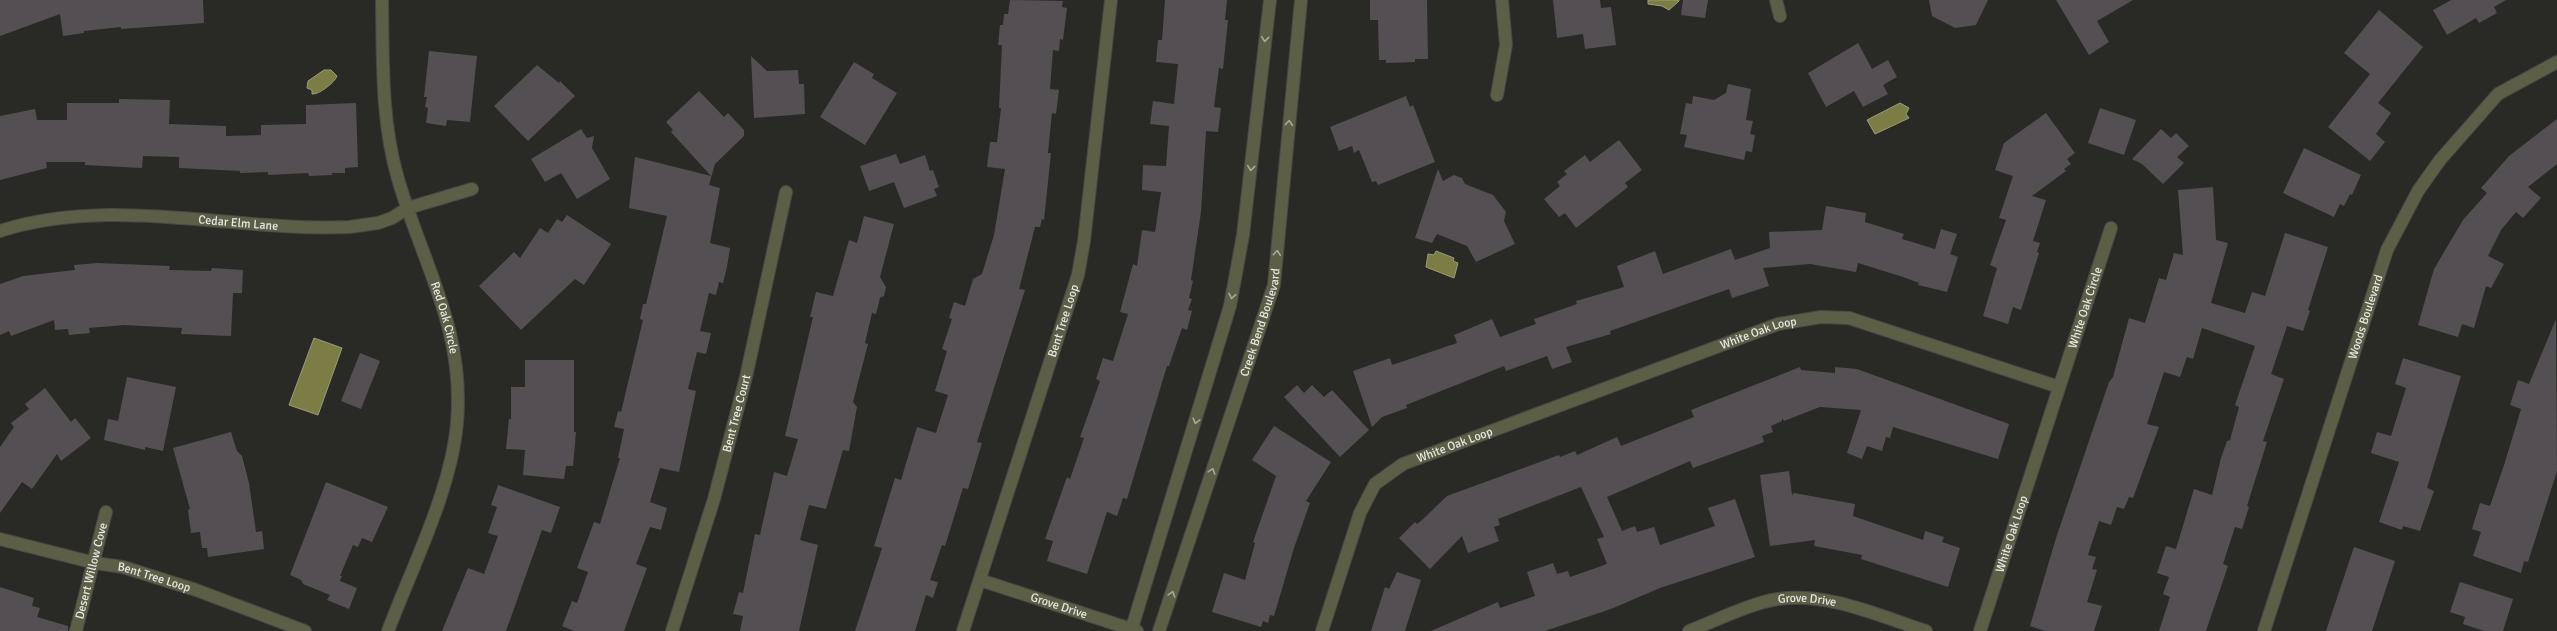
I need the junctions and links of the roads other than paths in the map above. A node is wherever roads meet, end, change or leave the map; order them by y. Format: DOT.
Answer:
graph roads {
  1 [pos="382,0"];
  2 [pos="1111,0"];
  3 [pos="1270,0"];
  4 [pos="1301,0"];
  5 [pos="1502,0"];
  6 [pos="1776,0"];
  7 [pos="1780,16"];
  8 [pos="2557,62"];
  9 [pos="1497,95"];
  10 [pos="472,189"];
  11 [pos="786,192"];
  12 [pos="408,208"];
  13 [pos="2111,228"];
  14 [pos="0,231"];
  15 [pos="2059,387"];
  16 [pos="106,512"];
  17 [pos="0,539"];
  18 [pos="95,563"];
  19 [pos="980,580"];
  20 [pos="1133,630"];
  21 [pos="76,631"];
  22 [pos="305,631"];
  23 [pos="388,631"];
  24 [pos="672,631"];
  25 [pos="963,631"];
  26 [pos="1159,631"];
  27 [pos="1322,631"];
  28 [pos="1689,631"];
  29 [pos="1926,631"];
  30 [pos="1980,631"];
  31 [pos="2264,631"];
  1 -- 12 [label="street, Red Oak Circle"];
  2 -- 19 [label="street, Bent Tree Loop"];
  3 -- 20 [label="street, one-way"];
  26 -- 4 [label="street, Creek Bend Boulevard, one-way"];
  5 -- 9 [label="street"];
  6 -- 7 [label="street"];
  8 -- 31 [label="street, Woods Boulevard"];
  10 -- 12 [label="street, Cedar Elm Lane"];
  11 -- 24 [label="street, Bent Tree Court"];
  12 -- 14 [label="street, Cedar Elm Lane"];
  12 -- 23 [label="street, Red Oak Circle"];
  13 -- 15 [label="street, White Oak Circle"];
  15 -- 27 [label="street, White Oak Loop"];
  15 -- 30 [label="street, White Oak Loop"];
  16 -- 18 [label="street, Desert Willow Cove"];
  17 -- 18 [label="street, Bent Tree Loop"];
  18 -- 21 [label="street, Desert Willow Cove"];
  18 -- 22 [label="street, Bent Tree Loop"];
  19 -- 20 [label="street, Grove Drive"];
  19 -- 25 [label="street, Bent Tree Loop"];
  28 -- 29 [label="street, Grove Drive"];
}
